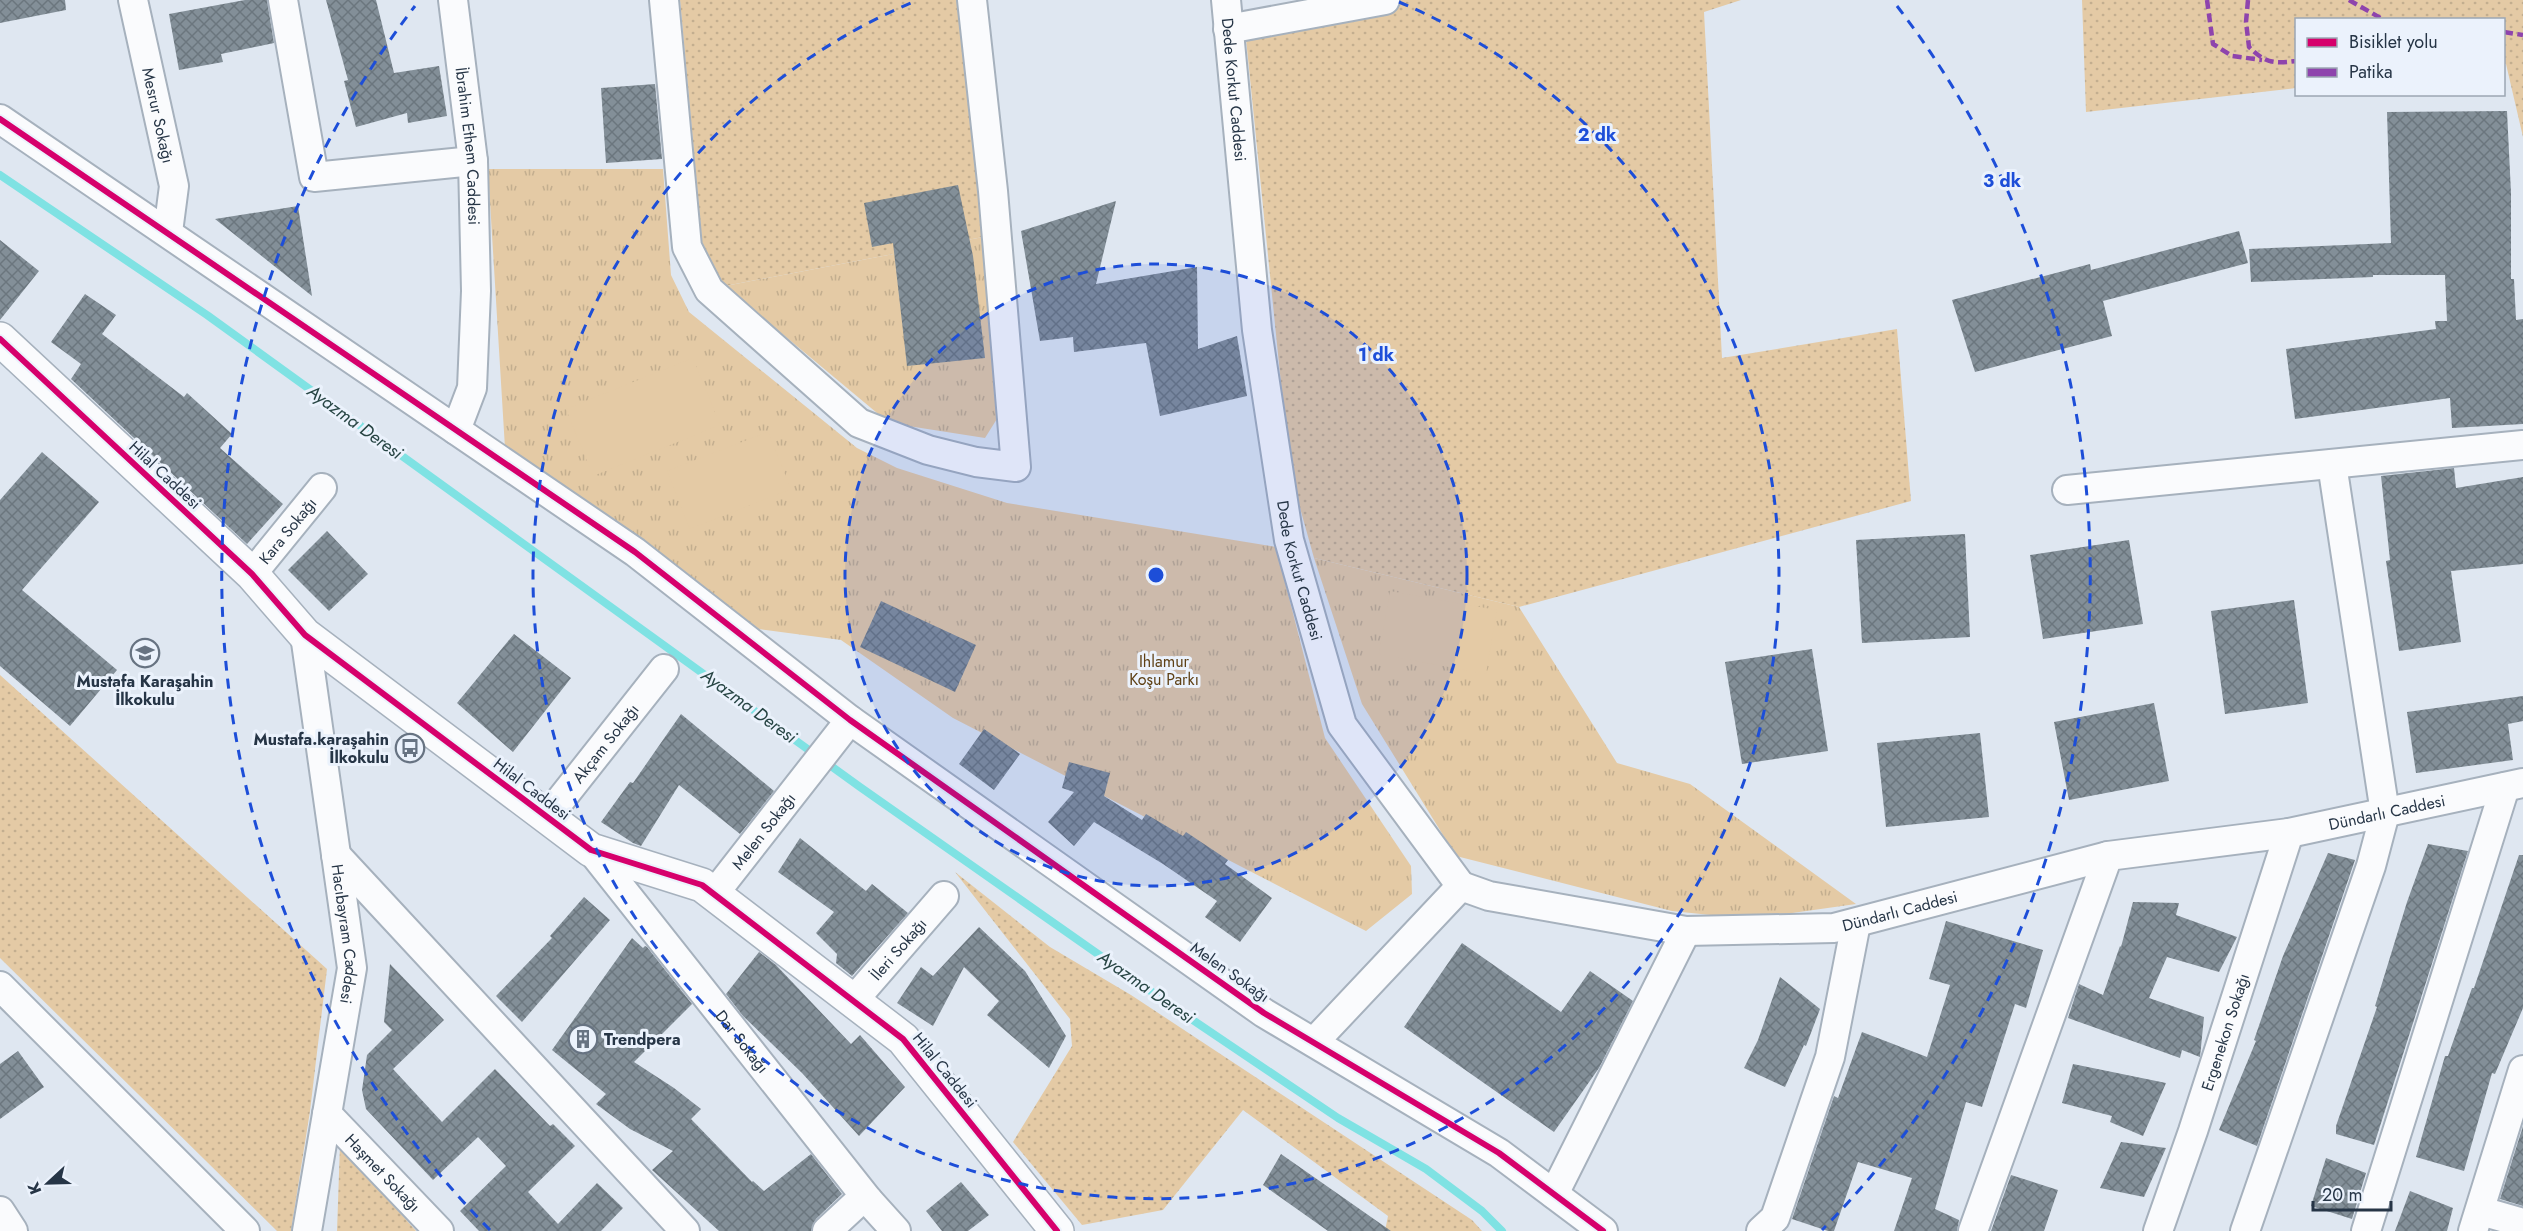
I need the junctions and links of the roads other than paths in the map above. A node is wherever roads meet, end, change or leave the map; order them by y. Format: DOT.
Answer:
graph roads {
  1 [pos="133,0"];
  2 [pos="283,0"];
  3 [pos="453,0"];
  4 [pos="664,0"];
  5 [pos="972,0"];
  6 [pos="1226,0"];
  7 [pos="1385,0"];
  8 [pos="1228,29"];
  9 [pos="0,119"];
  10 [pos="473,161"];
  11 [pos="168,232"];
  12 [pos="0,339"];
  13 [pos="456,429"];
  14 [pos="2523,445"];
  15 [pos="2332,464"];
  16 [pos="322,488"];
  17 [pos="2067,490"];
  18 [pos="252,574"];
  19 [pos="305,635"];
  20 [pos="664,669"];
  21 [pos="850,720"];
  22 [pos="2514,785"];
  23 [pos="2385,813"];
  24 [pos="547,817"];
  25 [pos="2289,833"];
  26 [pos="591,850"];
  27 [pos="336,855"];
  28 [pos="2108,856"];
  29 [pos="1461,886"];
  30 [pos="714,894"];
  31 [pos="944,896"];
  32 [pos="1856,923"];
  33 [pos="1686,931"];
  34 [pos="0,986"];
  35 [pos="853,1001"];
  36 [pos="1314,1042"];
  37 [pos="2523,1070"];
  38 [pos="327,1114"];
  39 [pos="1554,1194"];
  40 [pos="868,1200"];
  41 [pos="0,1210"];
  42 [pos="2477,1221"];
  43 [pos="2523,1223"];
  44 [pos="1772,1227"];
  45 [pos="13,1231"];
  46 [pos="245,1231"];
  47 [pos="307,1231"];
  48 [pos="439,1231"];
  49 [pos="685,1231"];
  50 [pos="826,1231"];
  51 [pos="896,1231"];
  52 [pos="1057,1231"];
  53 [pos="1603,1231"];
  54 [pos="1973,1231"];
  55 [pos="2158,1231"];
  56 [pos="2246,1231"];
  57 [pos="2366,1231"];
  1 -- 11 [label="street, Mesrur Sokağı"];
  2 -- 10 [label="street"];
  3 -- 10 [label="street, İbrahim Ethem Caddesi"];
  4 -- 5 [label="street"];
  6 -- 8 [label="street, Dede Korkut Caddesi"];
  7 -- 8 [label="street"];
  8 -- 29 [label="street, Dede Korkut Caddesi"];
  9 -- 11 [label="street"];
  10 -- 13 [label="street, İbrahim Ethem Caddesi"];
  11 -- 13 [label="street"];
  12 -- 18 [label="street, Hilal Caddesi"];
  13 -- 21 [label="street"];
  14 -- 15 [label="street"];
  15 -- 17 [label="street"];
  15 -- 23 [label="street"];
  16 -- 18 [label="street, Kara Sokağı"];
  18 -- 19 [label="street, Hilal Caddesi"];
  19 -- 24 [label="street, Hilal Caddesi"];
  19 -- 27 [label="street, Hacıbayram Caddesi"];
  20 -- 24 [label="street, Akçam Sokağı"];
  21 -- 30 [label="street, Melen Sokağı"];
  21 -- 36 [label="street, Melen Sokağı"];
  22 -- 23 [label="street, Dündarlı Caddesi"];
  22 -- 57 [label="street"];
  23 -- 25 [label="street, Dündarlı Caddesi"];
  23 -- 56 [label="street"];
  24 -- 26 [label="street, Hilal Caddesi"];
  25 -- 28 [label="street, Dündarlı Caddesi"];
  25 -- 55 [label="street, Ergenekon Sokağı"];
  26 -- 30 [label="street, Hilal Caddesi"];
  26 -- 40 [label="street, Dar Sokağı"];
  27 -- 38 [label="street, Hacıbayram Caddesi"];
  27 -- 49 [label="street"];
  28 -- 32 [label="street, Dündarlı Caddesi"];
  28 -- 54 [label="street"];
  29 -- 33 [label="street, Dündarlı Caddesi"];
  29 -- 36 [label="street"];
  30 -- 35 [label="street, Hilal Caddesi"];
  31 -- 35 [label="street, İleri Sokağı"];
  32 -- 33 [label="street, Dündarlı Caddesi"];
  32 -- 44 [label="street"];
  33 -- 39 [label="street"];
  34 -- 46 [label="street"];
  35 -- 52 [label="street, Hilal Caddesi"];
  36 -- 39 [label="street, Melen Sokağı"];
  37 -- 42 [label="street"];
  38 -- 47 [label="street, Hacıbayram Caddesi"];
  38 -- 48 [label="street, Haşmet Sokağı"];
  39 -- 53 [label="street, Melen Sokağı"];
  40 -- 50 [label="street"];
  40 -- 51 [label="street, Dar Sokağı"];
  41 -- 45 [label="street"];
  42 -- 43 [label="street"];
}
